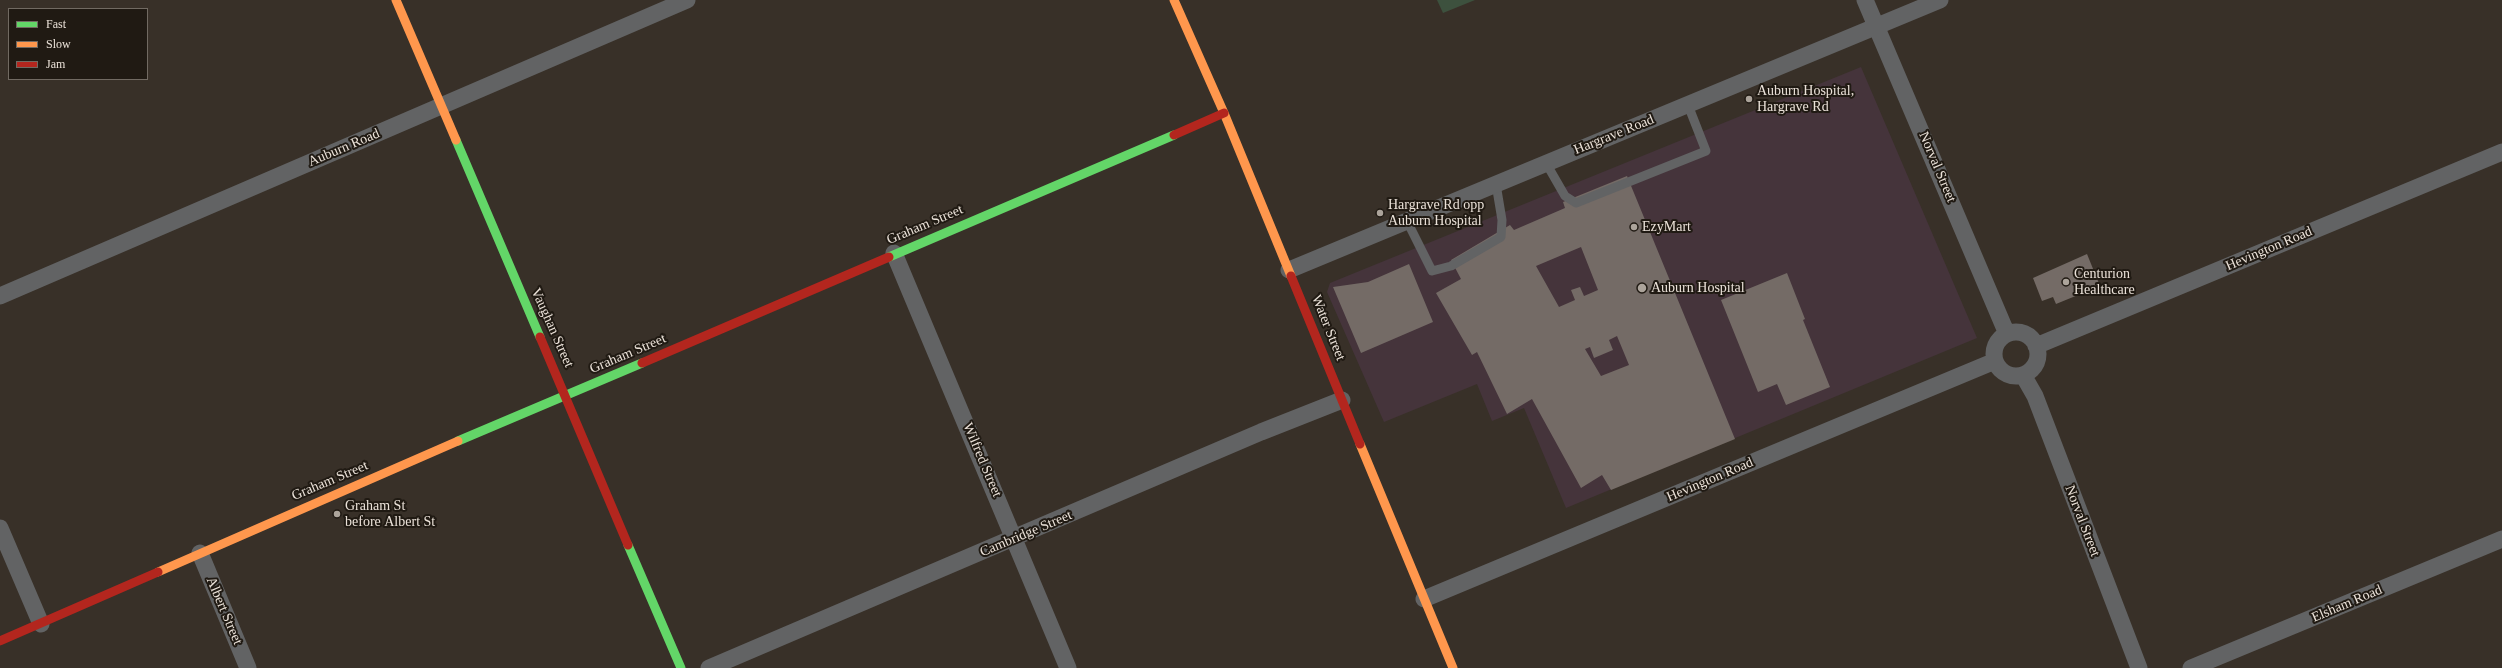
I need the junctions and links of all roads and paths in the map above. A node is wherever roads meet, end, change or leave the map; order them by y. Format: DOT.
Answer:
graph roads {
  1 [pos="396,0"];
  2 [pos="687,0"];
  3 [pos="1174,0"];
  4 [pos="1865,0"];
  5 [pos="1940,0"];
  6 [pos="1876,27"];
  7 [pos="1688,104"];
  8 [pos="442,106"];
  9 [pos="1224,113"];
  10 [pos="2502,152"];
  11 [pos="1546,163"];
  12 [pos="1496,184"];
  13 [pos="1407,221"];
  14 [pos="894,253"];
  15 [pos="1289,270"];
  16 [pos="0,296"];
  17 [pos="2007,334"];
  18 [pos="2036,346"];
  19 [pos="1995,361"];
  20 [pos="2023,375"];
  21 [pos="566,396"];
  22 [pos="1342,400"];
  23 [pos="0,528"];
  24 [pos="1015,539"];
  25 [pos="2502,539"];
  26 [pos="200,554"];
  27 [pos="1424,599"];
  28 [pos="41,624"];
  29 [pos="0,641"];
  30 [pos="248,668"];
  31 [pos="681,668"];
  32 [pos="709,668"];
  33 [pos="1068,668"];
  34 [pos="1453,668"];
  35 [pos="2139,668"];
  36 [pos="2191,668"];
  1 -- 8 [label="street, Vaughan Street"];
  2 -- 8 [label="street, Auburn Road"];
  3 -- 9 [label="street, Water Street"];
  4 -- 6 [label="street, Norval Street"];
  5 -- 6 [label="street, Hargrave Road"];
  6 -- 7 [label="street, Hargrave Road"];
  6 -- 17 [label="street, Norval Street"];
  7 -- 11 [label="street, Hargrave Road"];
  7 -- 11 [label="lane"];
  8 -- 16 [label="street, Auburn Road"];
  8 -- 21 [label="street, Vaughan Street"];
  9 -- 14 [label="street, Graham Street"];
  9 -- 15 [label="street, Water Street"];
  10 -- 18 [label="street, Hevington Road"];
  11 -- 12 [label="street, Hargrave Road"];
  12 -- 13 [label="street, Hargrave Road"];
  12 -- 13 [label="lane"];
  13 -- 15 [label="street, Hargrave Road"];
  14 -- 21 [label="street, Graham Street"];
  14 -- 24 [label="street, Wilfred Street"];
  15 -- 22 [label="street, Water Street"];
  17 -- 18 [label="street"];
  17 -- 19 [label="street"];
  18 -- 20 [label="street"];
  19 -- 20 [label="street"];
  19 -- 27 [label="street, Hevington Road"];
  20 -- 35 [label="street, Norval Street"];
  21 -- 26 [label="street, Graham Street"];
  21 -- 31 [label="street, Vaughan Street"];
  22 -- 24 [label="street, Cambridge Street"];
  22 -- 27 [label="street, Water Street"];
  23 -- 28 [label="street"];
  24 -- 32 [label="street, Cambridge Street"];
  24 -- 33 [label="street, Wilfred Street"];
  25 -- 36 [label="street, Elsham Road"];
  26 -- 28 [label="street, Graham Street"];
  26 -- 30 [label="street, Albert Street"];
  27 -- 34 [label="street, Water Street"];
  28 -- 29 [label="street, Graham Street"];
}
